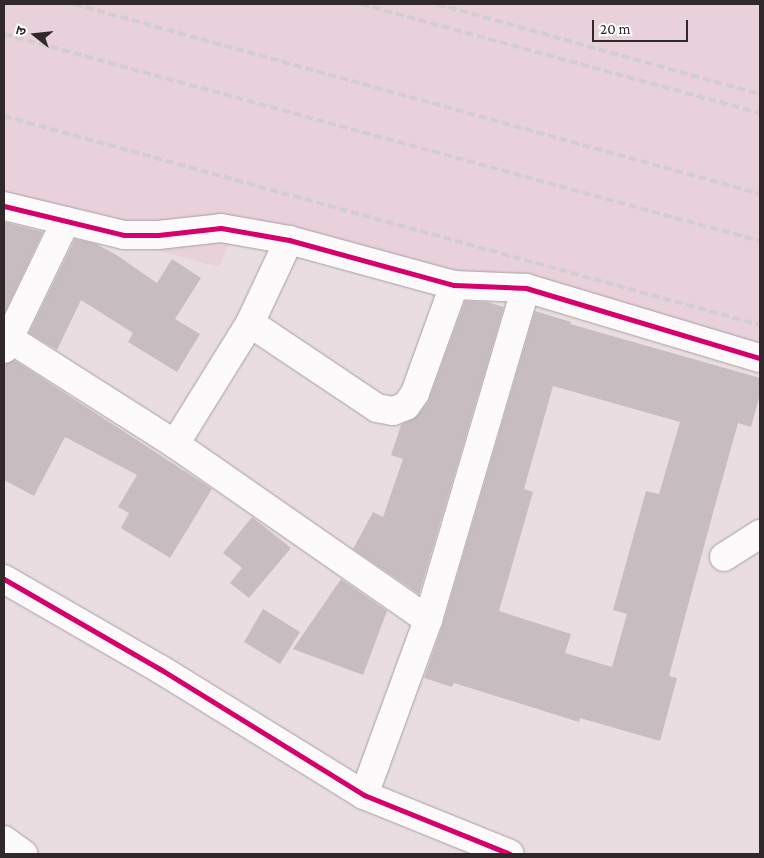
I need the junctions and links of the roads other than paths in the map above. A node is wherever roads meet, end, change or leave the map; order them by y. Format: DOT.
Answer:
graph roads {
  1 [pos="4,206"];
  2 [pos="66,221"];
  3 [pos="289,240"];
  4 [pos="454,285"];
  5 [pos="526,288"];
  6 [pos="250,323"];
  7 [pos="7,344"];
  8 [pos="760,358"];
  9 [pos="175,444"];
  10 [pos="760,534"];
  11 [pos="724,557"];
  12 [pos="4,579"];
  13 [pos="428,620"];
  14 [pos="364,795"];
  15 [pos="4,840"];
  16 [pos="23,854"];
  17 [pos="510,854"];
  1 -- 2 [label="street"];
  2 -- 3 [label="street"];
  2 -- 7 [label="street"];
  3 -- 4 [label="street"];
  3 -- 6 [label="street"];
  4 -- 5 [label="street"];
  4 -- 6 [label="street"];
  5 -- 8 [label="street"];
  5 -- 13 [label="street"];
  6 -- 9 [label="street"];
  7 -- 9 [label="street"];
  9 -- 13 [label="street"];
  10 -- 11 [label="street"];
  12 -- 14 [label="street"];
  13 -- 14 [label="street"];
  14 -- 17 [label="street"];
  15 -- 16 [label="street"];
}
